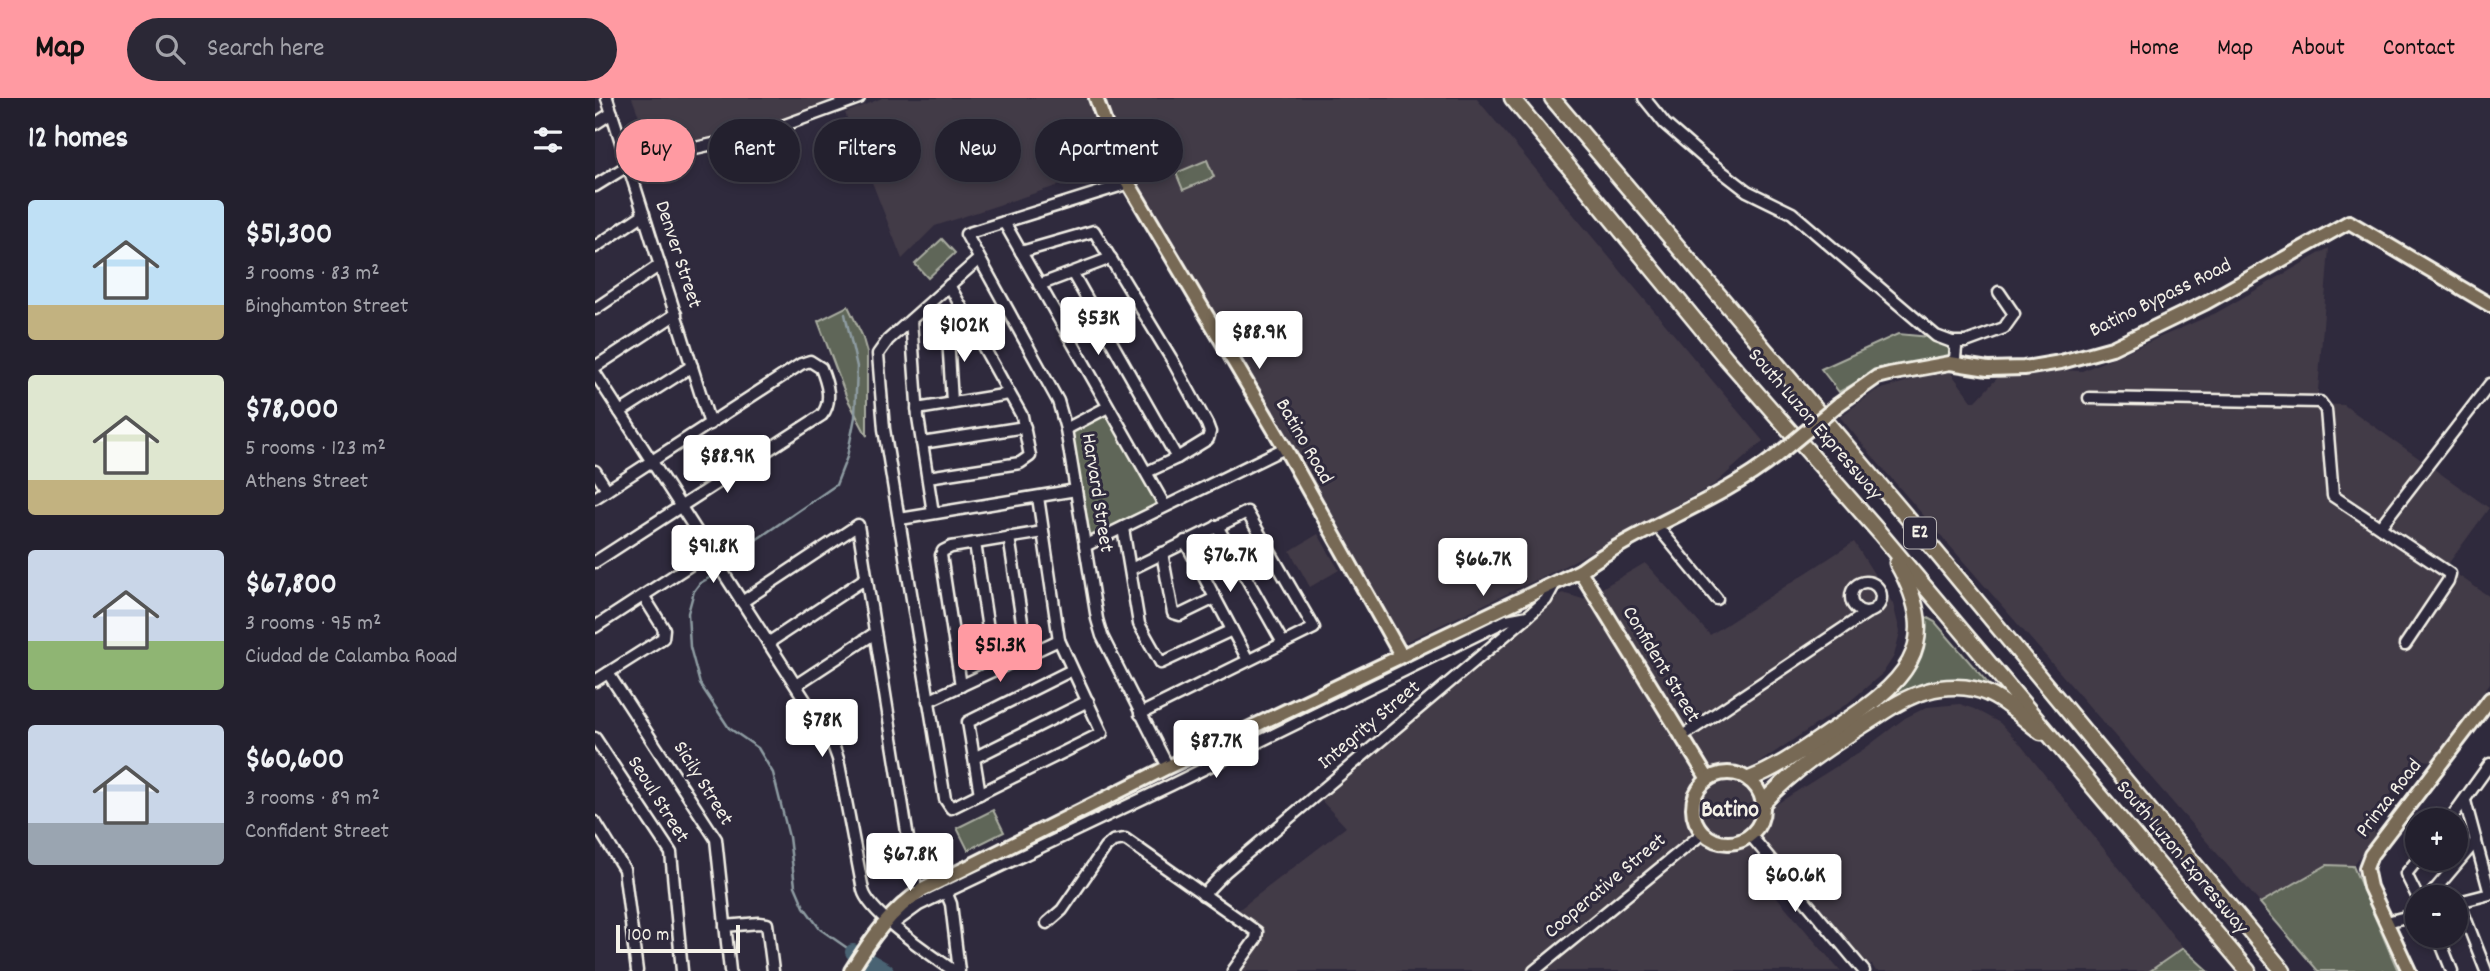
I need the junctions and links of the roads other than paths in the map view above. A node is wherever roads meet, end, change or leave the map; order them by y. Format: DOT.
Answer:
graph roads {
  1 [pos="607,98"];
  2 [pos="859,98"];
  3 [pos="1096,98"];
  4 [pos="1512,98"];
  5 [pos="1552,98"];
  6 [pos="1644,98"];
  7 [pos="612,113"];
  8 [pos="595,124"];
  9 [pos="616,125"];
  10 [pos="695,148"];
  11 [pos="616,172"];
  12 [pos="634,182"];
  13 [pos="1129,183"];
  14 [pos="595,186"];
  15 [pos="644,214"];
  16 [pos="1004,222"];
  17 [pos="595,247"];
  18 [pos="1021,253"];
  19 [pos="1111,258"];
  20 [pos="979,259"];
  21 [pos="660,265"];
  22 [pos="1073,274"];
  23 [pos="949,285"];
  24 [pos="1039,285"];
  25 [pos="1999,292"];
  26 [pos="2490,305"];
  27 [pos="595,309"];
  28 [pos="676,314"];
  29 [pos="911,320"];
  30 [pos="967,320"];
  31 [pos="1952,342"];
  32 [pos="1950,363"];
  33 [pos="692,366"];
  34 [pos="595,367"];
  35 [pos="595,373"];
  36 [pos="2490,384"];
  37 [pos="1009,394"];
  38 [pos="2088,398"];
  39 [pos="952,402"];
  40 [pos="1108,407"];
  41 [pos="917,409"];
  42 [pos="620,412"];
  43 [pos="710,424"];
  44 [pos="1025,427"];
  45 [pos="1066,429"];
  46 [pos="922,443"];
  47 [pos="1285,448"];
  48 [pos="1177,458"];
  49 [pos="652,462"];
  50 [pos="595,471"];
  51 [pos="1147,472"];
  52 [pos="928,477"];
  53 [pos="607,490"];
  54 [pos="1076,490"];
  55 [pos="1038,497"];
  56 [pos="595,498"];
  57 [pos="1165,506"];
  58 [pos="681,507"];
  59 [pos="933,513"];
  60 [pos="899,519"];
  61 [pos="1217,526"];
  62 [pos="1657,526"];
  63 [pos="2381,527"];
  64 [pos="1123,528"];
  65 [pos="1878,531"];
  66 [pos="1042,532"];
  67 [pos="1009,537"];
  68 [pos="1185,541"];
  69 [pos="975,543"];
  70 [pos="1086,546"];
  71 [pos="1162,553"];
  72 [pos="713,556"];
  73 [pos="595,562"];
  74 [pos="1131,569"];
  75 [pos="1580,571"];
  76 [pos="866,578"];
  77 [pos="1556,582"];
  78 [pos="644,597"];
  79 [pos="739,597"];
  80 [pos="1215,598"];
  81 [pos="1717,599"];
  82 [pos="1868,612"];
  83 [pos="1528,616"];
  84 [pos="595,627"];
  85 [pos="1232,630"];
  86 [pos="875,633"];
  87 [pos="1059,639"];
  88 [pos="768,643"];
  89 [pos="1283,643"];
  90 [pos="2405,645"];
  91 [pos="1027,654"];
  92 [pos="1401,655"];
  93 [pos="1248,660"];
  94 [pos="994,670"];
  95 [pos="1072,670"];
  96 [pos="608,673"];
  97 [pos="595,681"];
  98 [pos="796,685"];
  99 [pos="961,685"];
  100 [pos="2490,699"];
  101 [pos="928,701"];
  102 [pos="1088,701"];
  103 [pos="1140,714"];
  104 [pos="1681,737"];
  105 [pos="595,738"];
  106 [pos="2057,742"];
  107 [pos="974,758"];
  108 [pos="2490,765"];
  109 [pos="1168,767"];
  110 [pos="1708,779"];
  111 [pos="1749,779"];
  112 [pos="980,794"];
  113 [pos="2465,801"];
  114 [pos="1764,802"];
  115 [pos="2459,808"];
  116 [pos="595,822"];
  117 [pos="1703,833"];
  118 [pos="1751,836"];
  119 [pos="2476,841"];
  120 [pos="915,882"];
  121 [pos="2439,885"];
  122 [pos="946,892"];
  123 [pos="2490,894"];
  124 [pos="1203,895"];
  125 [pos="2468,900"];
  126 [pos="2405,917"];
  127 [pos="890,922"];
  128 [pos="2387,922"];
  129 [pos="1047,923"];
  130 [pos="725,926"];
  131 [pos="2468,929"];
  132 [pos="2443,948"];
  133 [pos="851,970"];
  134 [pos="636,971"];
  135 [pos="682,971"];
  136 [pos="730,971"];
  137 [pos="773,971"];
  138 [pos="956,971"];
  139 [pos="1233,971"];
  140 [pos="1534,971"];
  141 [pos="1864,971"];
  142 [pos="2248,971"];
  143 [pos="2283,971"];
  144 [pos="2409,971"];
  145 [pos="2452,971"];
  146 [pos="2486,971"];
  1 -- 7 [label="street, Denver Street"];
  2 -- 10 [label="street"];
  3 -- 13 [label="main road, Batino Road"];
  4 -- 65 [label="highway, South Luzon Expressway / E2"];
  5 -- 143 [label="highway, South Luzon Expressway / E2"];
  6 -- 31 [label="street"];
  7 -- 8 [label="street"];
  7 -- 9 [label="street, Denver Street"];
  11 -- 14 [label="street"];
  12 -- 15 [label="street, Denver Street"];
  13 -- 16 [label="street"];
  13 -- 47 [label="main road, Batino Road"];
  15 -- 17 [label="street"];
  15 -- 21 [label="street, Denver Street"];
  16 -- 18 [label="street"];
  16 -- 20 [label="street, Harvard Street"];
  18 -- 19 [label="street"];
  18 -- 24 [label="street"];
  19 -- 22 [label="street"];
  19 -- 48 [label="street"];
  20 -- 23 [label="street"];
  20 -- 45 [label="street, Harvard Street"];
  21 -- 27 [label="street"];
  21 -- 28 [label="street, Denver Street"];
  22 -- 24 [label="street"];
  22 -- 48 [label="street"];
  23 -- 29 [label="street"];
  23 -- 30 [label="street"];
  24 -- 40 [label="street"];
  25 -- 31 [label="street"];
  26 -- 32 [label="main road, Batino Bypass Road"];
  28 -- 33 [label="street, Denver Street"];
  28 -- 34 [label="street"];
  29 -- 41 [label="street"];
  29 -- 60 [label="street"];
  30 -- 37 [label="street"];
  30 -- 39 [label="street"];
  31 -- 32 [label="street"];
  32 -- 62 [label="main road, Batino Bypass Road, bridge"];
  33 -- 42 [label="street"];
  33 -- 43 [label="street, Denver Street"];
  35 -- 42 [label="street"];
  36 -- 63 [label="street"];
  37 -- 39 [label="street"];
  37 -- 44 [label="street"];
  38 -- 63 [label="street"];
  39 -- 41 [label="street"];
  40 -- 45 [label="street"];
  40 -- 51 [label="street"];
  41 -- 46 [label="street"];
  42 -- 49 [label="street"];
  43 -- 49 [label="street"];
  43 -- 58 [label="street"];
  44 -- 46 [label="street"];
  44 -- 52 [label="street"];
  45 -- 54 [label="street, Harvard Street"];
  46 -- 52 [label="street"];
  47 -- 57 [label="street"];
  47 -- 92 [label="main road, Batino Road"];
  48 -- 51 [label="street"];
  49 -- 53 [label="street"];
  49 -- 58 [label="street"];
  50 -- 53 [label="street"];
  51 -- 57 [label="street"];
  52 -- 59 [label="street"];
  53 -- 56 [label="street"];
  54 -- 55 [label="street"];
  54 -- 70 [label="street, Harvard Street"];
  55 -- 59 [label="street"];
  55 -- 66 [label="street"];
  57 -- 64 [label="street"];
  58 -- 72 [label="street"];
  58 -- 73 [label="street"];
  59 -- 60 [label="street"];
  60 -- 101 [label="street"];
  61 -- 68 [label="street"];
  61 -- 89 [label="street"];
  61 -- 89 [label="street"];
  62 -- 75 [label="main road, Batino Bypass Road"];
  62 -- 81 [label="street"];
  63 -- 90 [label="street"];
  64 -- 70 [label="street"];
  64 -- 74 [label="street"];
  65 -- 106 [label="highway, South Luzon Expressway / E2"];
  65 -- 111 [label="highway"];
  66 -- 67 [label="street"];
  66 -- 87 [label="street"];
  67 -- 69 [label="street"];
  67 -- 91 [label="street"];
  68 -- 71 [label="street"];
  68 -- 80 [label="street"];
  69 -- 94 [label="street"];
  69 -- 99 [label="street"];
  70 -- 103 [label="street, Harvard Street"];
  71 -- 74 [label="street"];
  71 -- 80 [label="street"];
  72 -- 78 [label="street"];
  72 -- 79 [label="street"];
  74 -- 85 [label="street"];
  75 -- 77 [label="main road, Batino Bypass Road"];
  75 -- 104 [label="main road, Confident Street"];
  76 -- 79 [label="street"];
  76 -- 86 [label="street"];
  76 -- 88 [label="street"];
  77 -- 83 [label="street, Integrity Street"];
  77 -- 92 [label="main road, Batino Bypass Road"];
  78 -- 84 [label="street"];
  78 -- 96 [label="street"];
  79 -- 88 [label="street"];
  80 -- 85 [label="street"];
  82 -- 104 [label="street"];
  83 -- 122 [label="street"];
  83 -- 124 [label="street, Integrity Street"];
  85 -- 93 [label="street"];
  86 -- 98 [label="street"];
  86 -- 120 [label="street"];
  87 -- 91 [label="street"];
  87 -- 95 [label="street"];
  88 -- 98 [label="street"];
  89 -- 93 [label="street"];
  91 -- 94 [label="street"];
  92 -- 109 [label="main road, Batino Bypass Road"];
  93 -- 103 [label="street"];
  94 -- 99 [label="street"];
  95 -- 102 [label="street"];
  95 -- 107 [label="street"];
  96 -- 97 [label="street"];
  96 -- 130 [label="street, Sicily Street"];
  98 -- 127 [label="street"];
  99 -- 101 [label="street"];
  100 -- 128 [label="main road, Prinza Road"];
  101 -- 112 [label="street"];
  102 -- 107 [label="street"];
  102 -- 112 [label="street"];
  103 -- 109 [label="street, Harvard Street"];
  104 -- 110 [label="main road, Confident Street"];
  105 -- 135 [label="street, Seoul Street"];
  106 -- 114 [label="highway"];
  106 -- 142 [label="highway, South Luzon Expressway / E2"];
  107 -- 112 [label="street"];
  108 -- 113 [label="street"];
  109 -- 127 [label="main road, Batino Bypass Road"];
  110 -- 111 [label="main road"];
  110 -- 117 [label="main road"];
  111 -- 114 [label="main road"];
  113 -- 115 [label="street"];
  113 -- 119 [label="street"];
  114 -- 118 [label="main road"];
  116 -- 134 [label="street"];
  117 -- 118 [label="main road"];
  117 -- 140 [label="street, Cooperative Street"];
  118 -- 141 [label="street"];
  119 -- 121 [label="street"];
  119 -- 123 [label="street"];
  122 -- 127 [label="street"];
  122 -- 138 [label="street"];
  123 -- 125 [label="street"];
  124 -- 129 [label="street"];
  124 -- 139 [label="street"];
  126 -- 128 [label="street"];
  127 -- 133 [label="main road, Batino Bypass Road"];
  127 -- 138 [label="street"];
  128 -- 144 [label="main road, Prinza Road"];
  130 -- 136 [label="street, Sicily Street"];
  130 -- 137 [label="street"];
  131 -- 146 [label="street"];
  132 -- 145 [label="street"];
}
